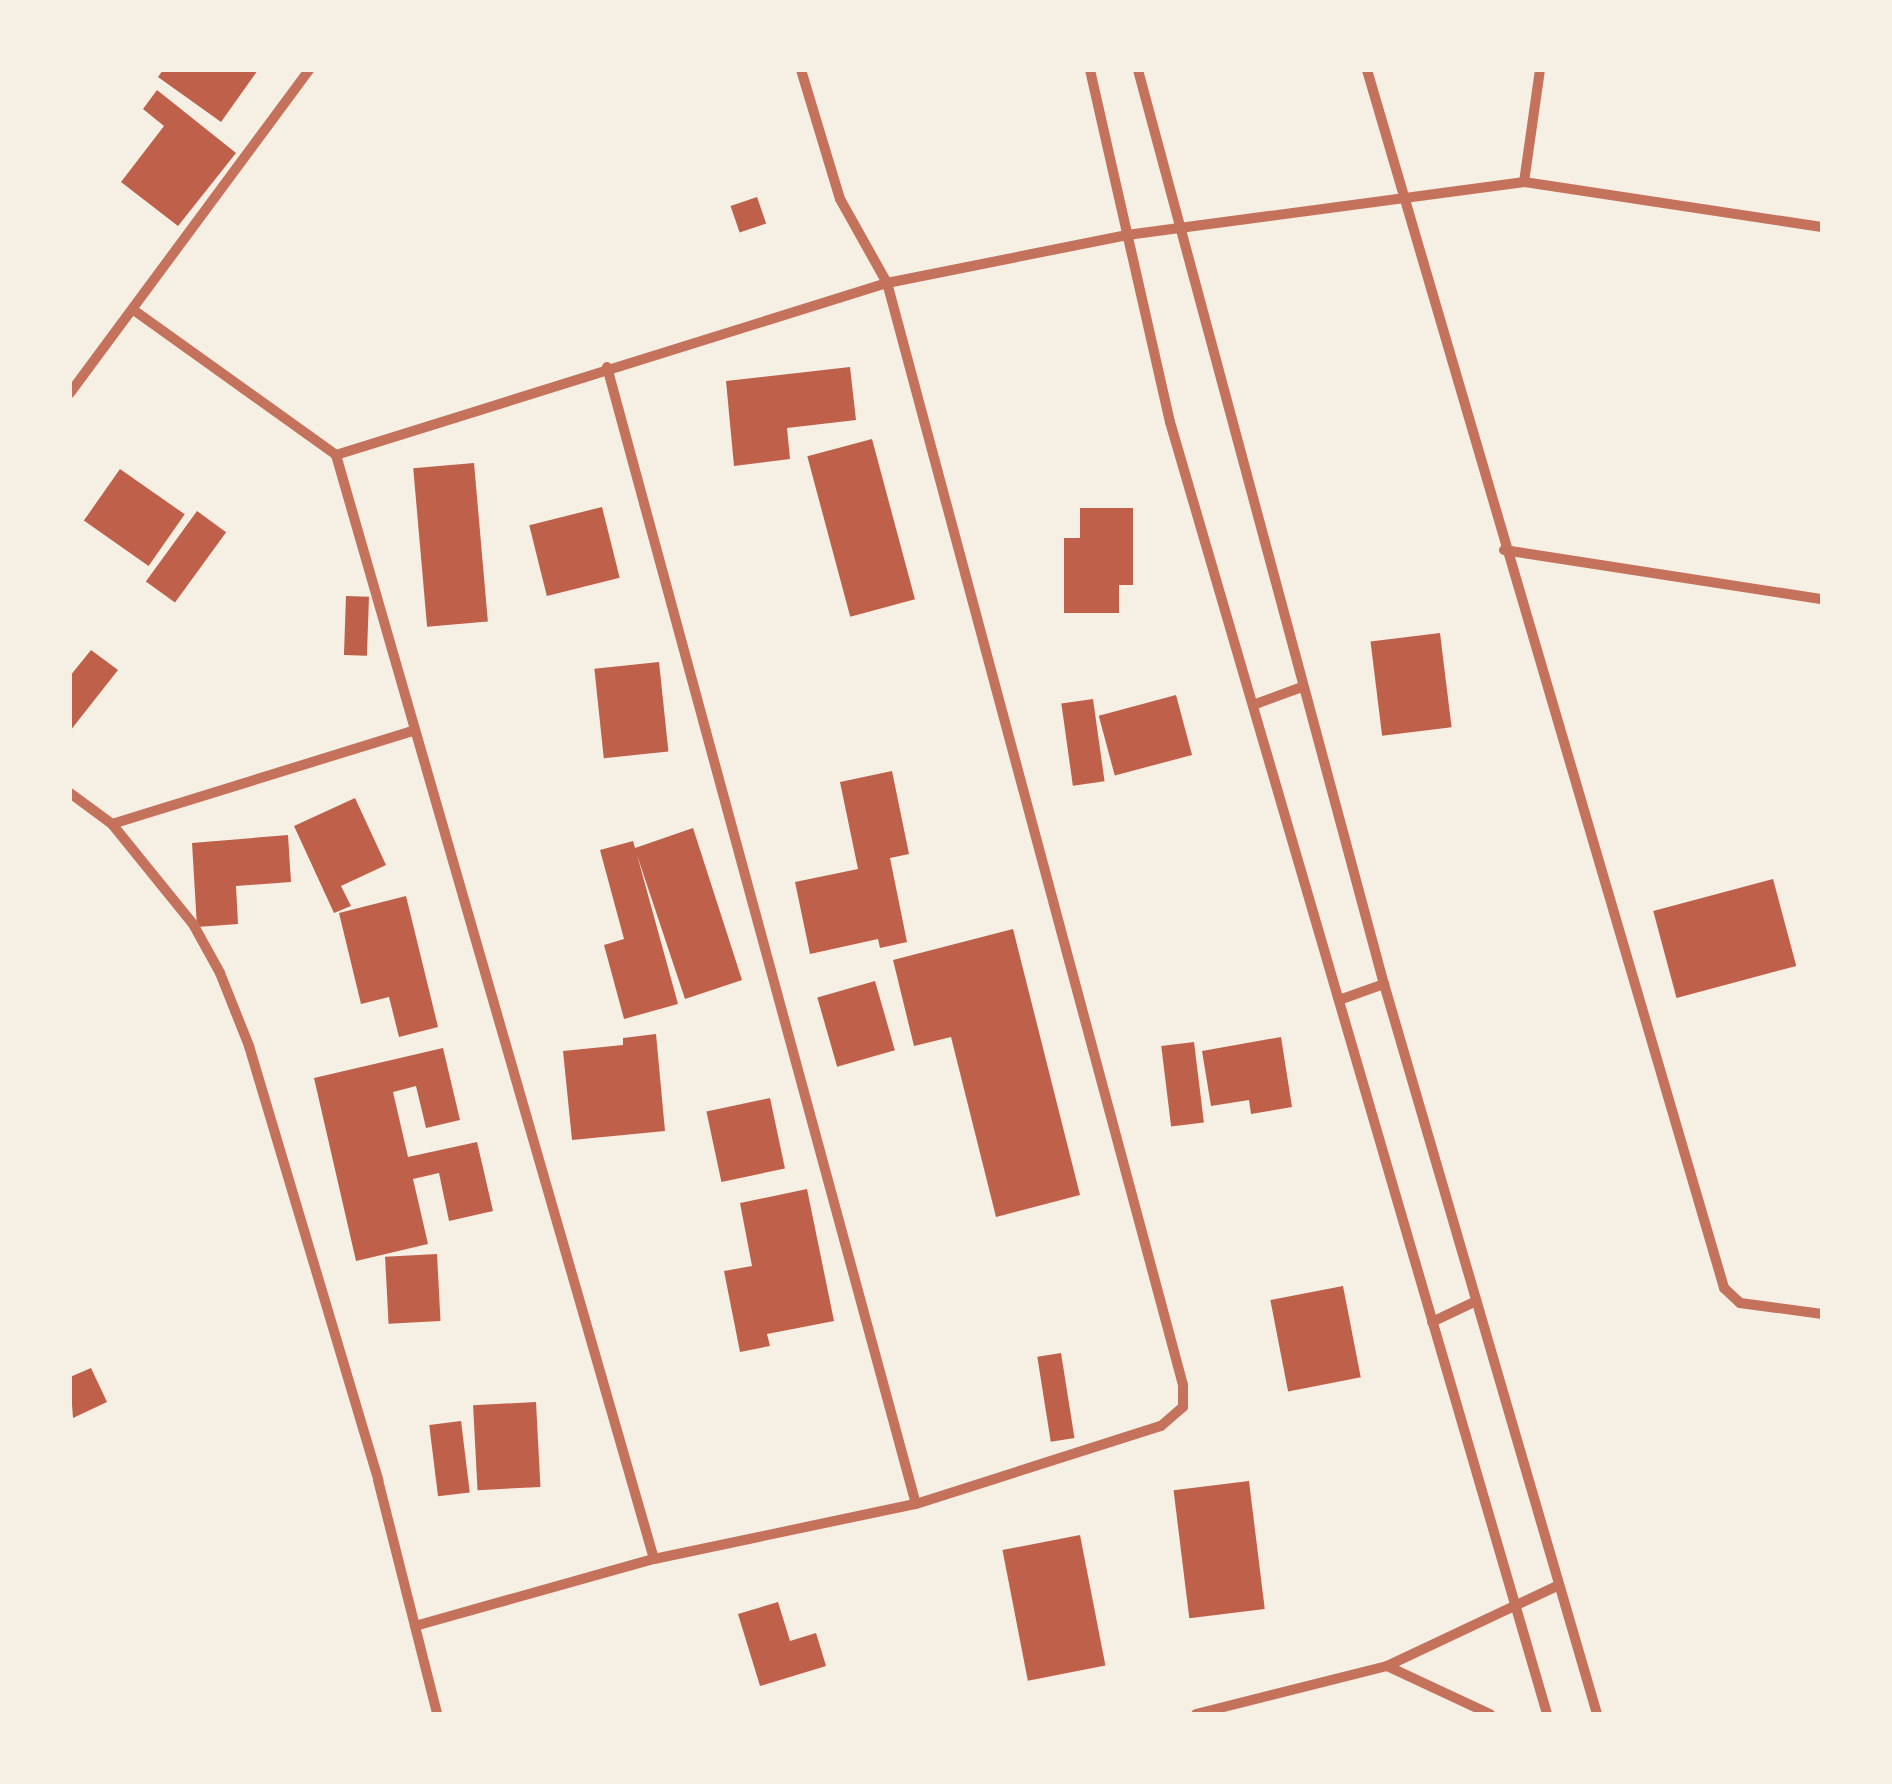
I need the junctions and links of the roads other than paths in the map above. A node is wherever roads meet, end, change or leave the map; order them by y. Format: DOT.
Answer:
graph roads {
  1 [pos="310,70"];
  2 [pos="801,70"];
  3 [pos="1090,70"];
  4 [pos="1138,70"];
  5 [pos="1366,70"];
  6 [pos="1540,70"];
  7 [pos="1524,182"];
  8 [pos="1402,200"];
  9 [pos="1822,227"];
  10 [pos="1178,228"];
  11 [pos="1127,235"];
  12 [pos="887,283"];
  13 [pos="135,311"];
  14 [pos="607,368"];
  15 [pos="70,393"];
  16 [pos="336,455"];
  17 [pos="1504,550"];
  18 [pos="1822,599"];
  19 [pos="1302,687"];
  20 [pos="1252,705"];
  21 [pos="413,731"];
  22 [pos="70,793"];
  23 [pos="112,824"];
  24 [pos="1384,984"];
  25 [pos="1339,1000"];
  26 [pos="1476,1301"];
  27 [pos="1822,1314"];
  28 [pos="1432,1322"];
  29 [pos="916,1504"];
  30 [pos="654,1559"];
  31 [pos="1559,1585"];
  32 [pos="1514,1605"];
  33 [pos="415,1626"];
  34 [pos="1386,1666"];
  35 [pos="437,1714"];
  36 [pos="1196,1714"];
  37 [pos="1490,1714"];
  38 [pos="1546,1714"];
  39 [pos="1597,1714"];
  1 -- 13 [label="street"];
  2 -- 12 [label="street"];
  3 -- 11 [label="street"];
  4 -- 10 [label="street"];
  5 -- 8 [label="street"];
  6 -- 7 [label="street"];
  7 -- 8 [label="street"];
  7 -- 9 [label="street"];
  8 -- 10 [label="street"];
  8 -- 17 [label="street"];
  10 -- 11 [label="street"];
  10 -- 19 [label="street"];
  11 -- 12 [label="street"];
  11 -- 20 [label="street"];
  12 -- 14 [label="street"];
  12 -- 29 [label="street"];
  13 -- 15 [label="street"];
  13 -- 16 [label="street"];
  14 -- 16 [label="street"];
  14 -- 29 [label="street"];
  16 -- 21 [label="street"];
  17 -- 18 [label="street"];
  17 -- 27 [label="street"];
  19 -- 20 [label="street"];
  19 -- 24 [label="street"];
  20 -- 25 [label="street"];
  21 -- 23 [label="street"];
  21 -- 30 [label="street"];
  22 -- 23 [label="street"];
  23 -- 33 [label="street"];
  24 -- 25 [label="street"];
  24 -- 26 [label="street"];
  25 -- 28 [label="street"];
  26 -- 28 [label="street"];
  26 -- 31 [label="street"];
  28 -- 32 [label="street"];
  29 -- 30 [label="street"];
  30 -- 33 [label="street"];
  31 -- 32 [label="street"];
  31 -- 39 [label="street"];
  32 -- 34 [label="street"];
  32 -- 38 [label="street"];
  33 -- 35 [label="street"];
  34 -- 36 [label="street"];
  34 -- 37 [label="street"];
}
